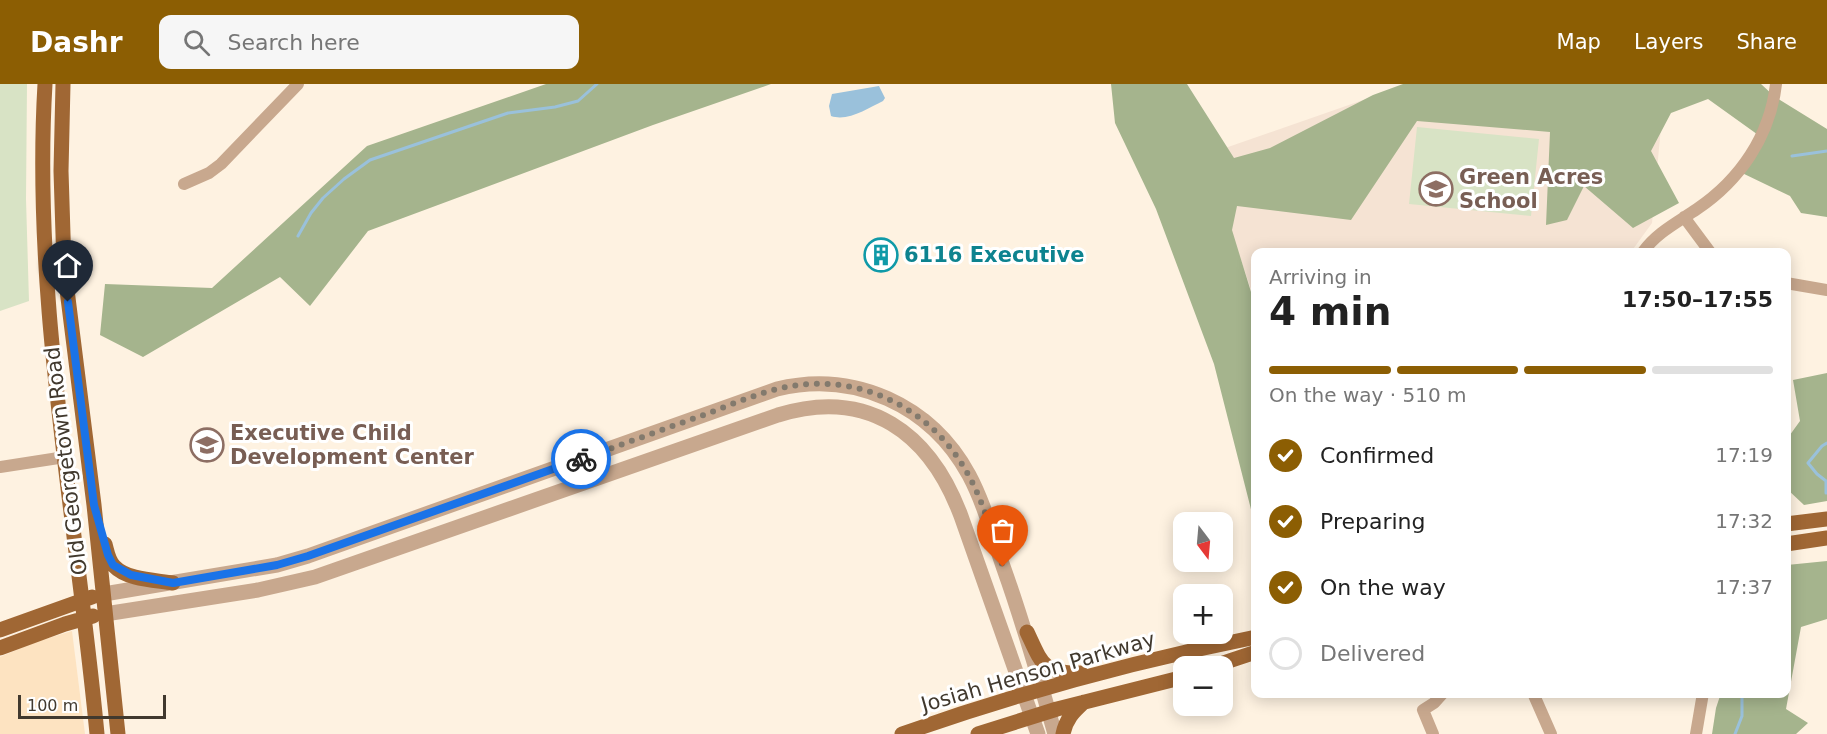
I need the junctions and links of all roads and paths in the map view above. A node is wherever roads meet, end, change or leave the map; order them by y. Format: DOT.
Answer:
graph roads {
  1 [pos="45,84"];
  2 [pos="63,84"];
  3 [pos="298,84"];
  4 [pos="1776,84"];
  5 [pos="184,184"];
  6 [pos="1684,218"];
  7 [pos="1647,248"];
  8 [pos="1707,248"];
  9 [pos="1791,284"];
  10 [pos="1827,290"];
  11 [pos="719,409"];
  12 [pos="727,433"];
  13 [pos="641,437"];
  14 [pos="65,457"];
  15 [pos="647,461"];
  16 [pos="0,467"];
  17 [pos="496,489"];
  18 [pos="94,505"];
  19 [pos="514,508"];
  20 [pos="986,517"];
  21 [pos="1827,519"];
  22 [pos="405,521"];
  23 [pos="1791,524"];
  24 [pos="966,529"];
  25 [pos="1827,538"];
  26 [pos="1791,543"];
  27 [pos="413,544"];
  28 [pos="322,551"];
  29 [pos="330,573"];
  30 [pos="173,583"];
  31 [pos="104,594"];
  32 [pos="83,600"];
  33 [pos="105,614"];
  34 [pos="85,618"];
  35 [pos="0,630"];
  36 [pos="1027,632"];
  37 [pos="1251,638"];
  38 [pos="0,648"];
  39 [pos="1251,654"];
  40 [pos="1233,660"];
  41 [pos="1251,663"];
  42 [pos="1233,667"];
  43 [pos="1099,673"];
  44 [pos="1173,680"];
  45 [pos="1044,689"];
  46 [pos="1025,694"];
  47 [pos="1438,698"];
  48 [pos="1535,698"];
  49 [pos="1701,698"];
  50 [pos="1084,702"];
  51 [pos="1050,712"];
  52 [pos="1032,717"];
  53 [pos="97,734"];
  54 [pos="118,734"];
  55 [pos="902,734"];
  56 [pos="978,734"];
  57 [pos="1038,734"];
  58 [pos="1055,734"];
  59 [pos="1063,734"];
  60 [pos="1433,734"];
  61 [pos="1551,734"];
  62 [pos="1696,734"];
  1 -- 14 [label="main road, Old Georgetown Road"];
  2 -- 18 [label="main road, Old Georgetown Road"];
  3 -- 5 [label="street"];
  4 -- 6 [label="street"];
  6 -- 7 [label="street"];
  6 -- 8 [label="street"];
  9 -- 10 [label="street"];
  11 -- 12 [label="street"];
  11 -- 13 [label="street"];
  11 -- 20 [label="street"];
  12 -- 15 [label="street"];
  12 -- 24 [label="street"];
  13 -- 15 [label="street"];
  13 -- 17 [label="street"];
  14 -- 16 [label="street"];
  14 -- 32 [label="main road, Old Georgetown Road"];
  15 -- 19 [label="street"];
  17 -- 19 [label="street"];
  17 -- 22 [label="street"];
  18 -- 30 [label="main road"];
  18 -- 31 [label="main road, Old Georgetown Road"];
  19 -- 27 [label="street"];
  20 -- 24 [label="street"];
  20 -- 36 [label="street"];
  21 -- 23 [label="main road"];
  22 -- 27 [label="street"];
  22 -- 28 [label="street"];
  24 -- 46 [label="street"];
  25 -- 26 [label="main road"];
  27 -- 29 [label="street"];
  28 -- 29 [label="street"];
  28 -- 30 [label="street"];
  29 -- 33 [label="street"];
  30 -- 31 [label="street"];
  31 -- 32 [label="main road"];
  31 -- 33 [label="main road, Old Georgetown Road"];
  32 -- 34 [label="main road"];
  32 -- 35 [label="main road, Old Georgetown Road"];
  33 -- 34 [label="main road"];
  33 -- 54 [label="main road, Old Georgetown Road"];
  34 -- 38 [label="main road"];
  34 -- 53 [label="main road"];
  36 -- 43 [label="main road"];
  36 -- 45 [label="street"];
  37 -- 43 [label="main road, Josiah Henson Parkway"];
  39 -- 40 [label="main road"];
  41 -- 42 [label="main road"];
  43 -- 45 [label="main road, Josiah Henson Parkway"];
  44 -- 50 [label="main road, Josiah Henson Parkway"];
  45 -- 46 [label="main road, Josiah Henson Parkway"];
  45 -- 51 [label="street"];
  46 -- 52 [label="street"];
  46 -- 55 [label="main road, Josiah Henson Parkway"];
  47 -- 60 [label="street"];
  48 -- 61 [label="street"];
  49 -- 62 [label="street"];
  50 -- 51 [label="main road, Josiah Henson Parkway"];
  50 -- 59 [label="main road"];
  51 -- 52 [label="main road, Josiah Henson Parkway"];
  51 -- 58 [label="street"];
  52 -- 56 [label="main road, Josiah Henson Parkway"];
  52 -- 57 [label="street"];
}
